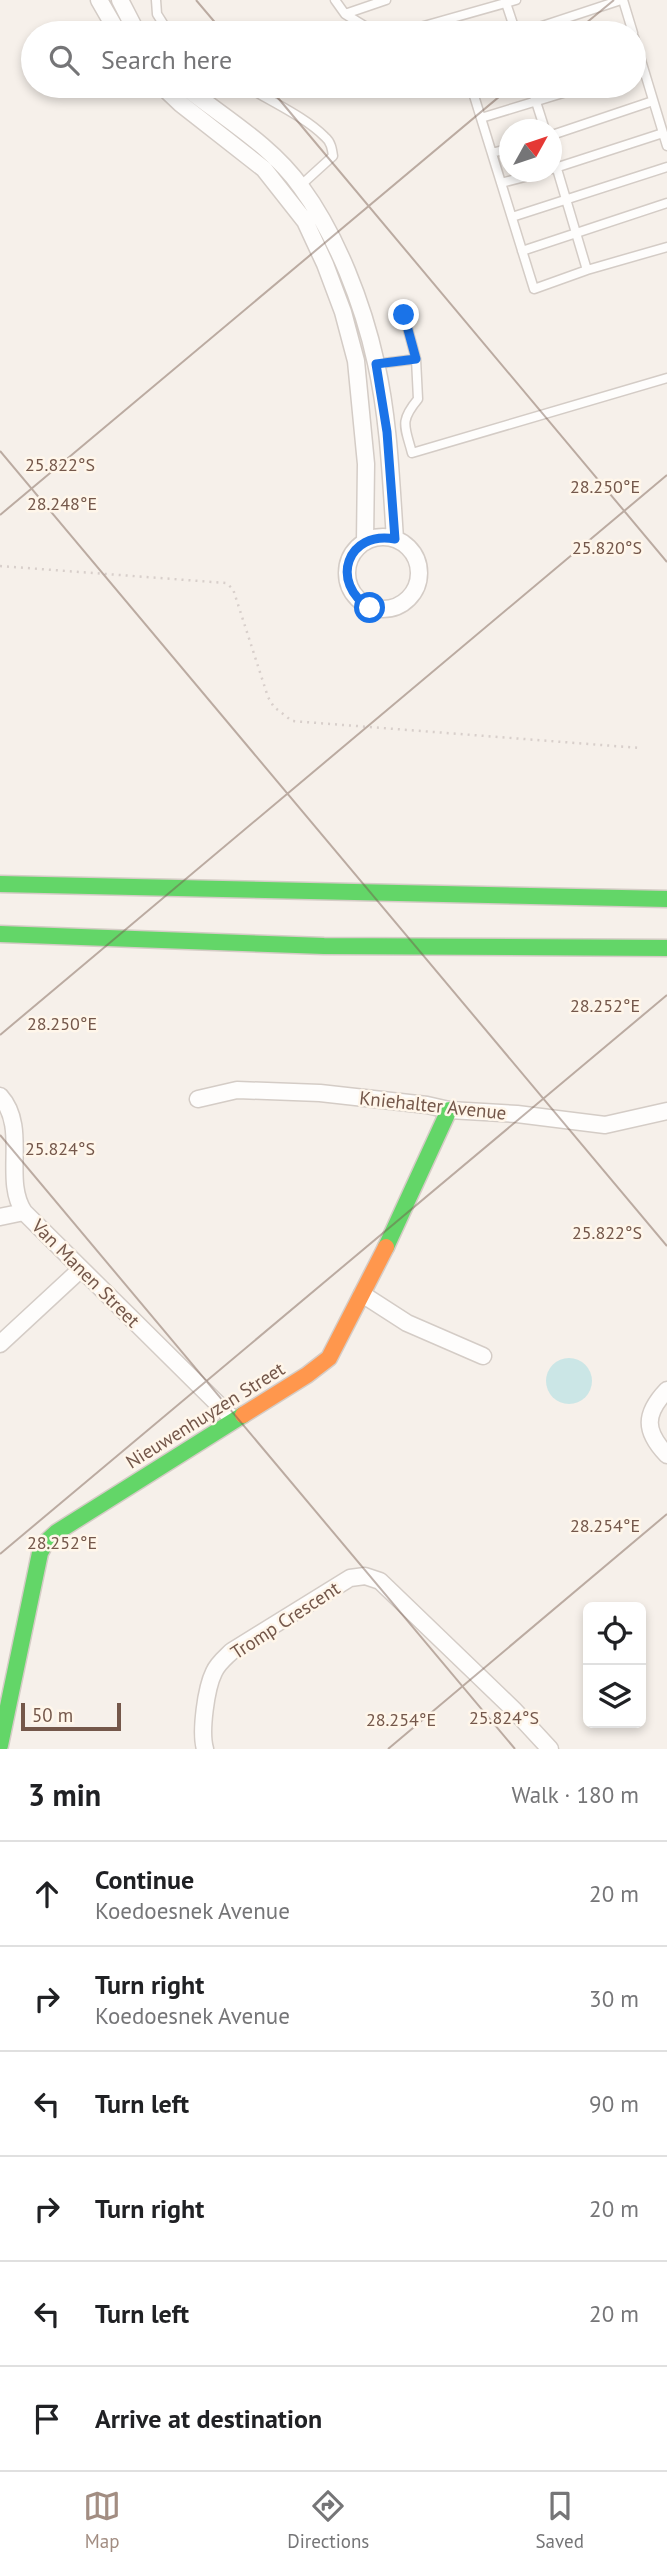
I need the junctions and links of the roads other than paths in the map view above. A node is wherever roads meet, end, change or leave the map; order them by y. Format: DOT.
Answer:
graph roads {
  1 [pos="99,0"];
  2 [pos="120,0"];
  3 [pos="156,0"];
  4 [pos="335,0"];
  5 [pos="386,0"];
  6 [pos="516,0"];
  7 [pos="622,0"];
  8 [pos="506,2"];
  9 [pos="345,14"];
  10 [pos="111,21"];
  11 [pos="131,21"];
  12 [pos="161,21"];
  13 [pos="356,21"];
  14 [pos="440,21"];
  15 [pos="513,21"];
  16 [pos="556,21"];
  17 [pos="628,21"];
  18 [pos="646,78"];
  19 [pos="175,98"];
  20 [pos="199,98"];
  21 [pos="265,98"];
  22 [pos="475,98"];
  23 [pos="535,98"];
  24 [pos="548,98"];
  25 [pos="653,101"];
  26 [pos="536,102"];
  27 [pos="481,118"];
  28 [pos="541,119"];
  29 [pos="562,131"];
  30 [pos="663,133"];
  31 [pos="667,146"];
  32 [pos="499,151"];
  33 [pos="492,153"];
  34 [pos="562,166"];
  35 [pos="667,167"];
  36 [pos="505,182"];
  37 [pos="559,182"];
  38 [pos="501,183"];
  39 [pos="300,186"];
  40 [pos="566,200"];
  41 [pos="667,203"];
  42 [pos="512,217"];
  43 [pos="576,233"];
  44 [pos="667,247"];
  45 [pos="522,251"];
  46 [pos="587,270"];
  47 [pos="404,315"];
  48 [pos="416,359"];
  49 [pos="376,364"];
  50 [pos="667,378"];
  51 [pos="395,539"];
  52 [pos="365,542"];
  53 [pos="0,884"];
  54 [pos="667,899"];
  55 [pos="0,934"];
  56 [pos="667,948"];
  57 [pos="0,1096"];
  58 [pos="198,1099"];
  59 [pos="449,1110"];
  60 [pos="667,1111"];
  61 [pos="24,1212"];
  62 [pos="0,1217"];
  63 [pos="80,1269"];
  64 [pos="362,1294"];
  65 [pos="0,1344"];
  66 [pos="483,1356"];
  67 [pos="667,1390"];
  68 [pos="234,1420"];
  69 [pos="667,1455"];
  70 [pos="7,1679"];
  71 [pos="0,1745"];
  72 [pos="205,1749"];
  73 [pos="550,1749"];
  1 -- 10 [label="street"];
  2 -- 11 [label="street"];
  3 -- 12 [label="lane"];
  4 -- 9 [label="lane"];
  5 -- 9 [label="lane"];
  6 -- 8 [label="lane"];
  7 -- 16 [label="lane"];
  7 -- 17 [label="lane"];
  8 -- 14 [label="lane"];
  8 -- 15 [label="lane"];
  9 -- 13 [label="lane"];
  18 -- 25 [label="lane"];
  19 -- 52 [label="street"];
  20 -- 39 [label="street"];
  21 -- 39 [label="lane"];
  22 -- 27 [label="lane"];
  23 -- 26 [label="lane"];
  24 -- 26 [label="lane"];
  25 -- 29 [label="lane"];
  25 -- 30 [label="lane"];
  26 -- 27 [label="lane"];
  26 -- 28 [label="lane"];
  27 -- 33 [label="lane"];
  30 -- 31 [label="lane"];
  30 -- 34 [label="lane"];
  32 -- 33 [label="lane"];
  33 -- 38 [label="lane"];
  35 -- 40 [label="lane"];
  36 -- 38 [label="lane"];
  37 -- 40 [label="lane"];
  38 -- 42 [label="lane"];
  39 -- 49 [label="street"];
  40 -- 42 [label="lane"];
  40 -- 43 [label="lane"];
  41 -- 43 [label="lane"];
  42 -- 45 [label="lane"];
  43 -- 45 [label="lane"];
  43 -- 46 [label="lane"];
  44 -- 46 [label="lane"];
  45 -- 46 [label="lane"];
  47 -- 48 [label="lane"];
  48 -- 49 [label="lane"];
  48 -- 50 [label="lane"];
  49 -- 51 [label="street"];
  51 -- 52 [label="street"];
  51 -- 52 [label="street"];
  53 -- 54 [label="main road"];
  55 -- 56 [label="main road"];
  57 -- 61 [label="street, Van Manen Street"];
  58 -- 59 [label="street, Kniehalter Avenue"];
  59 -- 60 [label="street, Kniehalter Avenue"];
  59 -- 64 [label="main road, Nieuwenhuyzen Street"];
  61 -- 62 [label="street"];
  61 -- 63 [label="street, Van Manen Street"];
  63 -- 65 [label="street"];
  63 -- 68 [label="street, Van Manen Street"];
  64 -- 66 [label="street"];
  64 -- 68 [label="main road, Nieuwenhuyzen Street"];
  67 -- 69 [label="street"];
  68 -- 70 [label="main road, Nieuwenhuyzen Street"];
  70 -- 71 [label="main road, Nieuwenhuyzen Street"];
  72 -- 73 [label="street, Tromp Crescent"];
}
